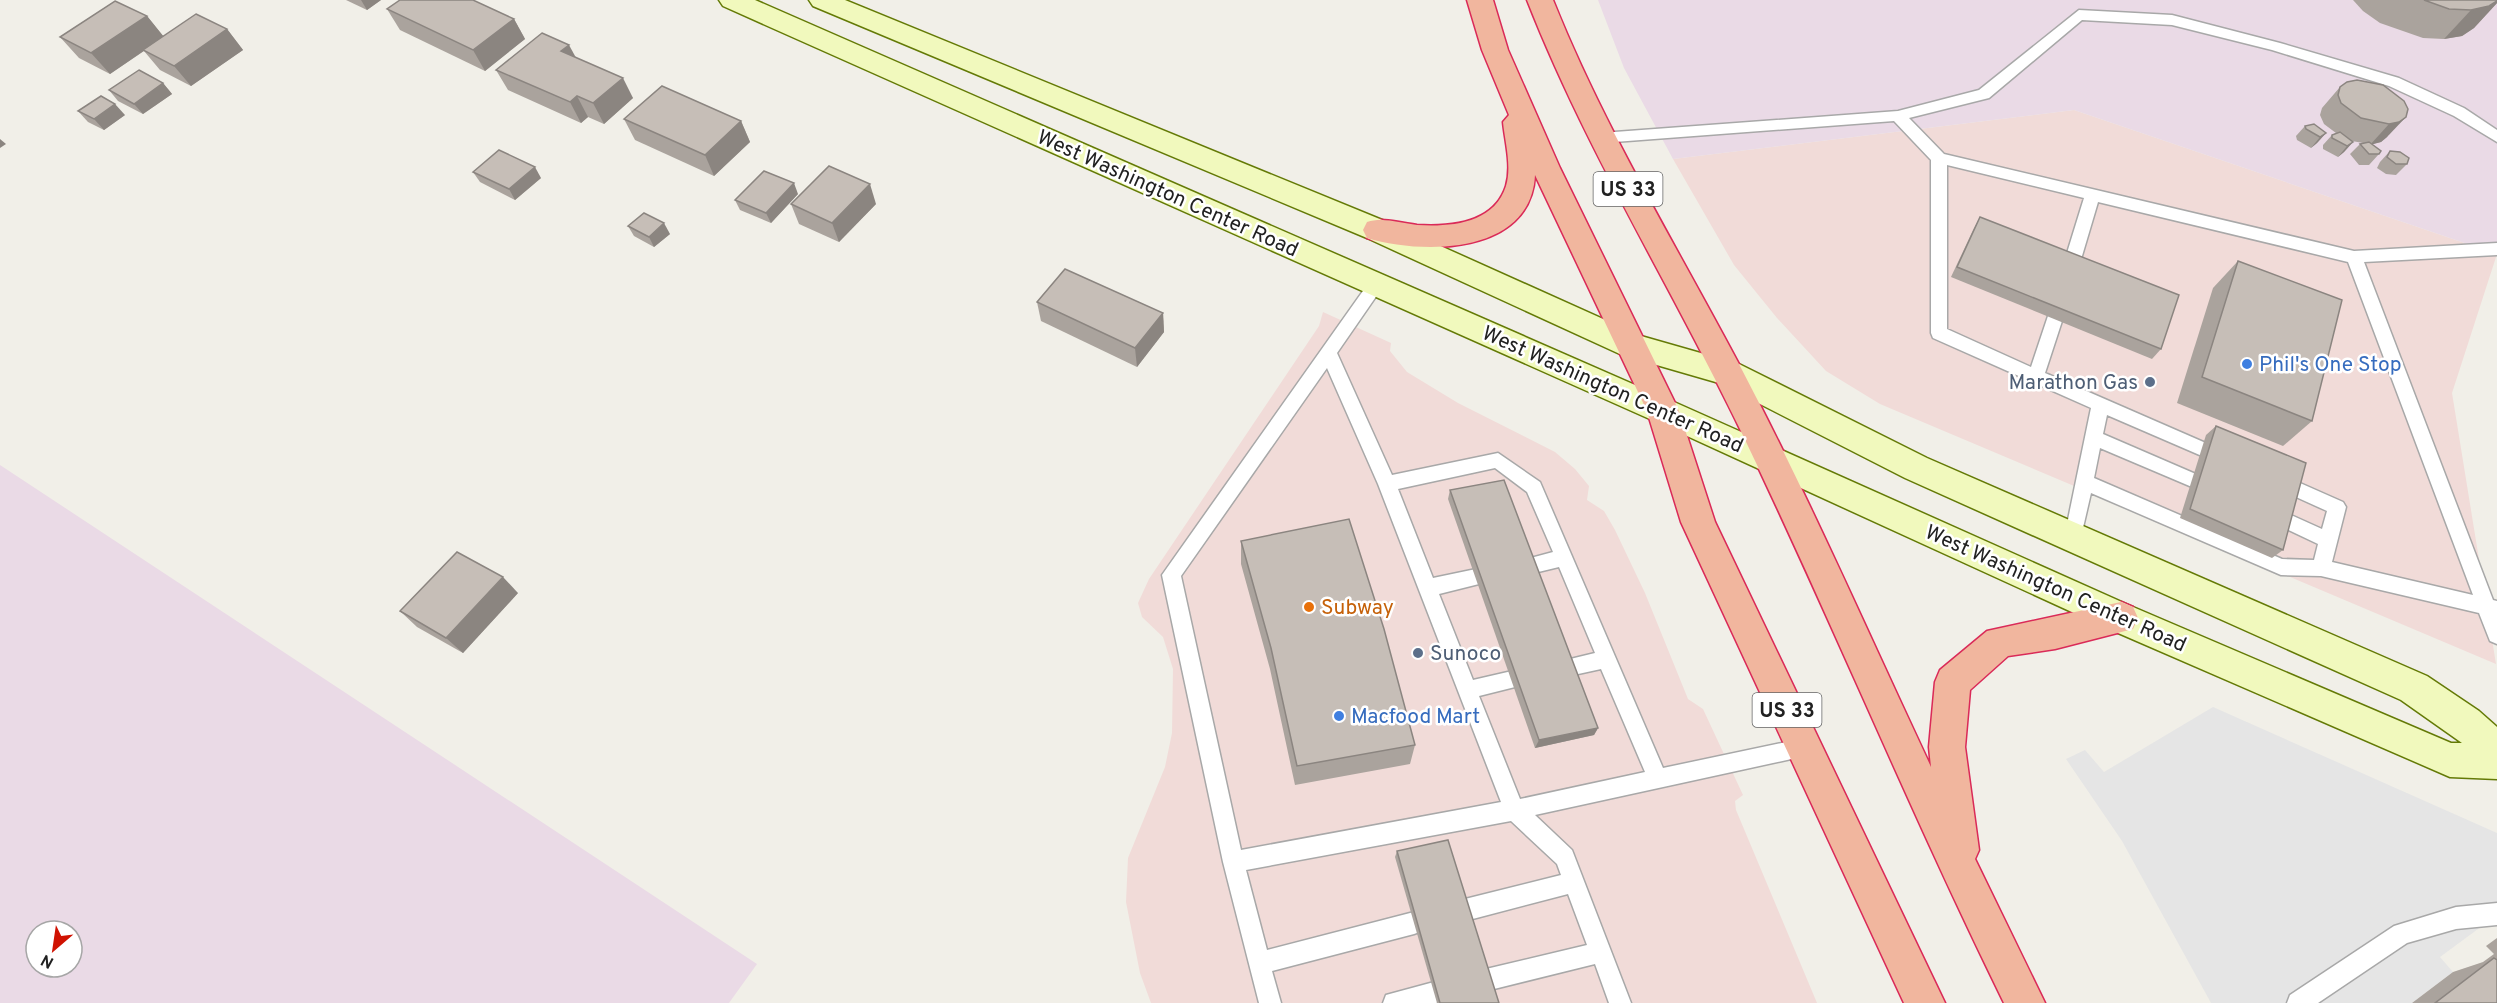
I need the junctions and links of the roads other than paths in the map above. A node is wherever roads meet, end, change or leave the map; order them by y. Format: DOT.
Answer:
graph roads {
  1 [pos="732,0"];
  2 [pos="822,0"];
  3 [pos="1480,0"];
  4 [pos="1540,0"];
  5 [pos="1516,99"];
  6 [pos="1898,116"];
  7 [pos="2497,137"];
  8 [pos="1601,138"];
  9 [pos="1939,158"];
  10 [pos="2093,194"];
  11 [pos="1377,230"];
  12 [pos="2497,249"];
  13 [pos="2354,257"];
  14 [pos="2071,266"];
  15 [pos="1376,285"];
  16 [pos="2054,321"];
  17 [pos="1633,346"];
  18 [pos="1329,352"];
  19 [pos="1728,372"];
  20 [pos="2036,376"];
  21 [pos="2100,405"];
  22 [pos="1663,411"];
  23 [pos="2095,438"];
  24 [pos="2202,449"];
  25 [pos="1770,459"];
  26 [pos="2192,480"];
  27 [pos="2085,483"];
  28 [pos="1387,484"];
  29 [pos="2291,487"];
  30 [pos="2282,519"];
  31 [pos="2073,539"];
  32 [pos="2329,540"];
  33 [pos="1563,558"];
  34 [pos="1530,566"];
  35 [pos="2321,568"];
  36 [pos="1476,577"];
  37 [pos="1427,588"];
  38 [pos="2491,607"];
  39 [pos="2121,618"];
  40 [pos="2497,635"];
  41 [pos="1606,660"];
  42 [pos="1569,667"];
  43 [pos="1512,680"];
  44 [pos="1467,690"];
  45 [pos="1805,747"];
  46 [pos="2497,750"];
  47 [pos="2497,762"];
  48 [pos="1659,780"];
  49 [pos="1514,810"];
  50 [pos="1233,862"];
  51 [pos="1575,882"];
  52 [pos="1965,884"];
  53 [pos="1465,910"];
  54 [pos="2497,914"];
  55 [pos="1414,923"];
  56 [pos="1601,952"];
  57 [pos="1260,963"];
  58 [pos="1486,980"];
  59 [pos="1434,993"];
  60 [pos="1270,1003"];
  61 [pos="1394,1003"];
  62 [pos="1620,1003"];
  63 [pos="1926,1003"];
  64 [pos="2025,1003"];
  65 [pos="2298,1003"];
  1 -- 15 [label="main road, West Washington Center Road"];
  2 -- 11 [label="main road, West Washington Center Road"];
  3 -- 5 [label="highway, US 33"];
  4 -- 8 [label="highway, US 33"];
  5 -- 11 [label="highway"];
  5 -- 17 [label="highway, US 33"];
  6 -- 7 [label="lane"];
  6 -- 8 [label="lane"];
  6 -- 9 [label="lane"];
  8 -- 19 [label="highway, US 33"];
  9 -- 10 [label="lane"];
  9 -- 20 [label="lane"];
  10 -- 13 [label="lane"];
  10 -- 14 [label="lane"];
  11 -- 17 [label="main road, West Washington Center Road"];
  12 -- 13 [label="lane"];
  13 -- 38 [label="lane"];
  15 -- 18 [label="lane"];
  15 -- 22 [label="main road, West Washington Center Road"];
  16 -- 20 [label="lane"];
  17 -- 19 [label="main road, West Washington Center Road"];
  17 -- 22 [label="highway, US 33"];
  18 -- 28 [label="lane"];
  18 -- 50 [label="lane"];
  19 -- 25 [label="highway, US 33"];
  19 -- 31 [label="main road, West Washington Center Road"];
  20 -- 21 [label="lane"];
  21 -- 23 [label="lane"];
  21 -- 24 [label="lane"];
  22 -- 25 [label="main road, West Washington Center Road"];
  22 -- 45 [label="highway, US 33"];
  23 -- 26 [label="lane"];
  23 -- 27 [label="lane"];
  25 -- 39 [label="main road, West Washington Center Road"];
  25 -- 52 [label="highway, US 33"];
  27 -- 31 [label="lane"];
  27 -- 35 [label="lane"];
  28 -- 33 [label="lane"];
  28 -- 37 [label="lane"];
  29 -- 32 [label="lane"];
  30 -- 32 [label="lane"];
  31 -- 46 [label="main road, West Washington Center Road"];
  32 -- 35 [label="lane"];
  33 -- 34 [label="lane"];
  33 -- 41 [label="lane"];
  35 -- 38 [label="lane"];
  36 -- 37 [label="lane"];
  37 -- 44 [label="lane"];
  38 -- 40 [label="lane"];
  39 -- 47 [label="main road, West Washington Center Road"];
  39 -- 52 [label="highway"];
  41 -- 42 [label="lane"];
  41 -- 48 [label="lane"];
  43 -- 44 [label="lane"];
  44 -- 49 [label="lane"];
  45 -- 48 [label="lane"];
  45 -- 63 [label="highway, US 33"];
  48 -- 49 [label="lane"];
  49 -- 50 [label="lane"];
  49 -- 51 [label="lane"];
  50 -- 57 [label="lane"];
  51 -- 53 [label="lane"];
  51 -- 56 [label="lane"];
  52 -- 64 [label="highway, US 33"];
  54 -- 65 [label="lane"];
  55 -- 57 [label="lane"];
  56 -- 58 [label="lane"];
  56 -- 62 [label="lane"];
  57 -- 60 [label="lane"];
  59 -- 61 [label="lane"];
}
